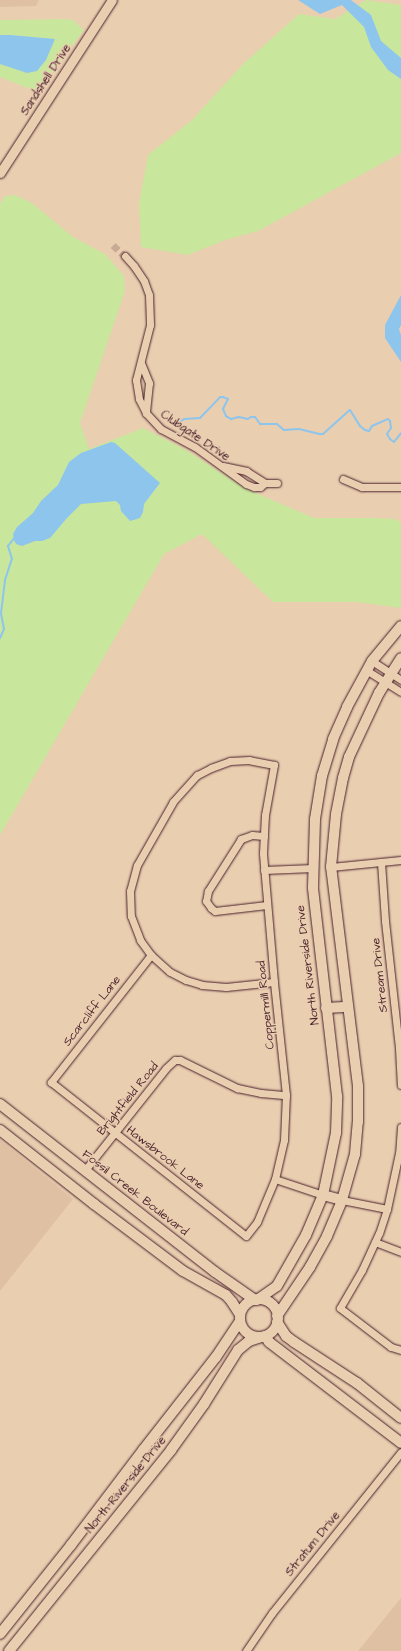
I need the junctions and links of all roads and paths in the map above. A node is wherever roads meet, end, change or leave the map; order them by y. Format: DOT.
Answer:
graph roads {
  1 [pos="112,0"];
  2 [pos="0,173"];
  3 [pos="125,256"];
  4 [pos="141,363"];
  5 [pos="146,413"];
  6 [pos="223,466"];
  7 [pos="342,479"];
  8 [pos="277,483"];
  9 [pos="264,484"];
  10 [pos="401,487"];
  11 [pos="401,626"];
  12 [pos="401,658"];
  13 [pos="369,666"];
  14 [pos="390,673"];
  15 [pos="401,680"];
  16 [pos="385,682"];
  17 [pos="401,692"];
  18 [pos="264,836"];
  19 [pos="401,860"];
  20 [pos="381,862"];
  21 [pos="331,867"];
  22 [pos="313,868"];
  23 [pos="264,870"];
  24 [pos="267,905"];
  25 [pos="151,954"];
  26 [pos="274,982"];
  27 [pos="348,1006"];
  28 [pos="326,1008"];
  29 [pos="400,1048"];
  30 [pos="51,1082"];
  31 [pos="401,1085"];
  32 [pos="286,1095"];
  33 [pos="0,1104"];
  34 [pos="401,1127"];
  35 [pos="0,1130"];
  36 [pos="115,1133"];
  37 [pos="85,1170"];
  38 [pos="275,1179"];
  39 [pos="323,1195"];
  40 [pos="342,1200"];
  41 [pos="387,1209"];
  42 [pos="246,1236"];
  43 [pos="375,1242"];
  44 [pos="401,1252"];
  45 [pos="256,1300"];
  46 [pos="240,1318"];
  47 [pos="277,1319"];
  48 [pos="263,1336"];
  49 [pos="401,1350"];
  50 [pos="401,1418"];
  51 [pos="401,1443"];
  52 [pos="401,1452"];
  53 [pos="0,1634"];
  54 [pos="9,1651"];
  55 [pos="246,1651"];
  1 -- 2 [label="street, Sandshell Drive"];
  3 -- 4 [label="street, Clubgate Drive"];
  4 -- 5 [label="street"];
  4 -- 5 [label="street, Clubgate Drive"];
  5 -- 6 [label="street, Clubgate Drive"];
  6 -- 9 [label="street"];
  6 -- 9 [label="street, Clubgate Drive"];
  7 -- 10 [label="street"];
  8 -- 9 [label="street, Clubgate Drive"];
  11 -- 13 [label="main road, North Riverside Drive"];
  12 -- 14 [label="main road"];
  13 -- 14 [label="street"];
  13 -- 16 [label="street"];
  13 -- 22 [label="main road, North Riverside Drive"];
  14 -- 15 [label="street"];
  14 -- 16 [label="main road"];
  16 -- 17 [label="street"];
  16 -- 21 [label="main road"];
  18 -- 23 [label="street, Coppermill Road"];
  18 -- 24 [label="street"];
  18 -- 25 [label="street, Coppermill Road"];
  19 -- 20 [label="street"];
  20 -- 21 [label="street"];
  20 -- 29 [label="street, Stream Drive"];
  21 -- 22 [label="main road"];
  21 -- 27 [label="main road"];
  22 -- 23 [label="street"];
  22 -- 28 [label="main road, North Riverside Drive"];
  23 -- 24 [label="street, Coppermill Road"];
  24 -- 26 [label="street, Coppermill Road"];
  25 -- 26 [label="street"];
  25 -- 30 [label="street, Scarcliff Lane"];
  26 -- 32 [label="street, Coppermill Road"];
  27 -- 28 [label="main road"];
  27 -- 40 [label="main road"];
  28 -- 39 [label="main road, North Riverside Drive"];
  29 -- 31 [label="street, Stream Drive"];
  30 -- 36 [label="street, Hawsbrook Lane"];
  32 -- 36 [label="street, Brightfield Road"];
  32 -- 38 [label="street, Coppermill Road"];
  33 -- 37 [label="main road, Fossil Creek Boulevard"];
  34 -- 41 [label="street"];
  35 -- 46 [label="main road"];
  36 -- 37 [label="street, Brightfield Road"];
  36 -- 42 [label="street, Hawsbrook Lane"];
  37 -- 45 [label="main road, Fossil Creek Boulevard"];
  38 -- 39 [label="street"];
  38 -- 42 [label="street, Coppermill Road"];
  39 -- 40 [label="main road"];
  39 -- 45 [label="main road, North Riverside Drive"];
  40 -- 41 [label="street"];
  40 -- 47 [label="main road"];
  41 -- 43 [label="street"];
  43 -- 44 [label="street"];
  43 -- 49 [label="street"];
  45 -- 46 [label="main road"];
  45 -- 47 [label="main road"];
  46 -- 48 [label="main road"];
  46 -- 53 [label="main road, North Riverside Drive"];
  47 -- 48 [label="main road"];
  47 -- 50 [label="main road"];
  48 -- 51 [label="main road"];
  48 -- 54 [label="main road, North Riverside Drive"];
  52 -- 55 [label="street, Stratum Drive"];
}
